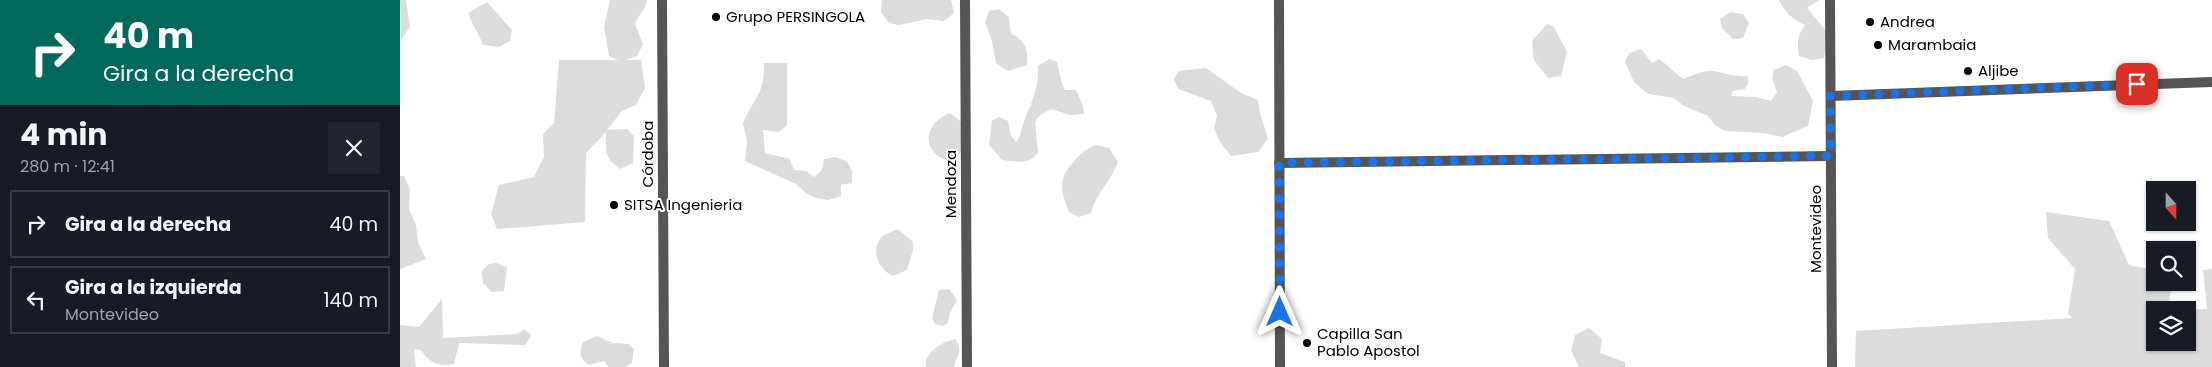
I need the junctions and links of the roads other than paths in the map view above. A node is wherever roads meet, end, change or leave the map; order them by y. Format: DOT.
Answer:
graph roads {
  1 [pos="662,0"];
  2 [pos="965,0"];
  3 [pos="1279,0"];
  4 [pos="1830,0"];
  5 [pos="2212,82"];
  6 [pos="1830,96"];
  7 [pos="1831,156"];
  8 [pos="1279,163"];
  9 [pos="664,367"];
  10 [pos="967,367"];
  11 [pos="1280,367"];
  12 [pos="1832,367"];
  1 -- 9 [label="street, Córdoba"];
  2 -- 10 [label="street, Mendoza"];
  3 -- 8 [label="street"];
  4 -- 6 [label="street, Montevideo"];
  5 -- 6 [label="street"];
  6 -- 7 [label="street, Montevideo"];
  7 -- 8 [label="street"];
  7 -- 12 [label="street, Montevideo"];
  8 -- 11 [label="street"];
}
